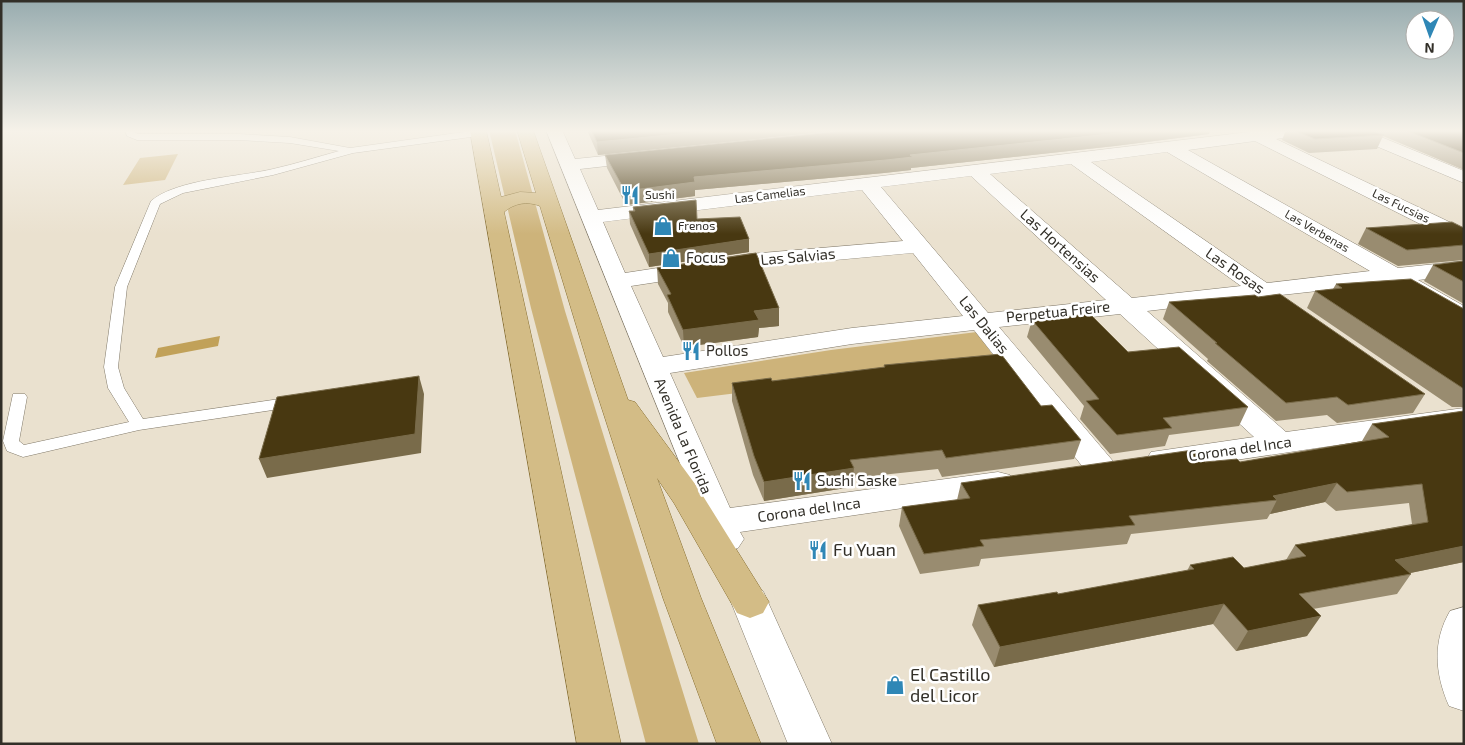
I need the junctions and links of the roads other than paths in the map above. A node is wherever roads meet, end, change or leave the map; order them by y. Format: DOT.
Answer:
graph roads {
  1 [pos="299,165"];
  2 [pos="485,165"];
  3 [pos="536,165"];
  4 [pos="570,165"];
  5 [pos="1018,165"];
  6 [pos="1084,165"];
  7 [pos="1201,165"];
  8 [pos="1315,165"];
  9 [pos="1433,165"];
  10 [pos="975,170"];
  11 [pos="1464,178"];
  12 [pos="868,183"];
  13 [pos="549,203"];
  14 [pos="495,210"];
  15 [pos="590,217"];
  16 [pos="1464,238"];
  17 [pos="920,246"];
  18 [pos="1464,268"];
  19 [pos="1393,276"];
  20 [pos="617,282"];
  21 [pos="1262,290"];
  22 [pos="1125,305"];
  23 [pos="1286,307"];
  24 [pos="1464,316"];
  25 [pos="980,321"];
  26 [pos="654,367"];
  27 [pos="608,384"];
  28 [pos="19,397"];
  29 [pos="304,400"];
  30 [pos="1443,413"];
  31 [pos="139,425"];
  32 [pos="1279,443"];
  33 [pos="1086,470"];
  34 [pos="1023,479"];
  35 [pos="720,522"];
  36 [pos="750,602"];
  37 [pos="1464,623"];
  38 [pos="1464,692"];
  39 [pos="599,744"];
  40 [pos="739,744"];
  41 [pos="810,744"];
  1 -- 31 [label="lane"];
  2 -- 14 [label="main road"];
  3 -- 13 [label="main road"];
  4 -- 15 [label="street, Avenida La Florida"];
  5 -- 10 [label="street, Las Camelias"];
  6 -- 21 [label="street, Las Rosas"];
  7 -- 19 [label="street, Las Verbenas"];
  8 -- 16 [label="street, Las Fucsias"];
  9 -- 11 [label="street"];
  10 -- 12 [label="street, Las Camelias"];
  10 -- 22 [label="street, Las Hortensias"];
  12 -- 15 [label="street, Las Camelias"];
  12 -- 17 [label="street, Las Dalias"];
  13 -- 14 [label="main road"];
  13 -- 27 [label="main road"];
  14 -- 39 [label="main road"];
  15 -- 20 [label="street, Avenida La Florida"];
  17 -- 20 [label="street, Las Salvias"];
  17 -- 25 [label="street, Las Dalias"];
  18 -- 19 [label="street, Perpetua Freire"];
  19 -- 21 [label="street, Perpetua Freire"];
  19 -- 24 [label="street, Las Verbenas"];
  20 -- 26 [label="street, Avenida La Florida"];
  21 -- 22 [label="street, Perpetua Freire"];
  21 -- 23 [label="street, Las Rosas"];
  22 -- 25 [label="street, Perpetua Freire"];
  22 -- 32 [label="street, Las Hortensias"];
  25 -- 26 [label="street, Perpetua Freire"];
  25 -- 33 [label="street, Las Dalias"];
  26 -- 35 [label="street, Avenida La Florida"];
  27 -- 36 [label="main road"];
  27 -- 40 [label="main road"];
  28 -- 31 [label="lane"];
  29 -- 31 [label="lane"];
  30 -- 32 [label="street, Corona del Inca"];
  32 -- 33 [label="street, Corona del Inca"];
  34 -- 35 [label="street, Corona del Inca"];
  35 -- 36 [label="street, Avenida La Florida"];
  36 -- 41 [label="street, Avenida La Florida"];
  37 -- 38 [label="street"];
}
